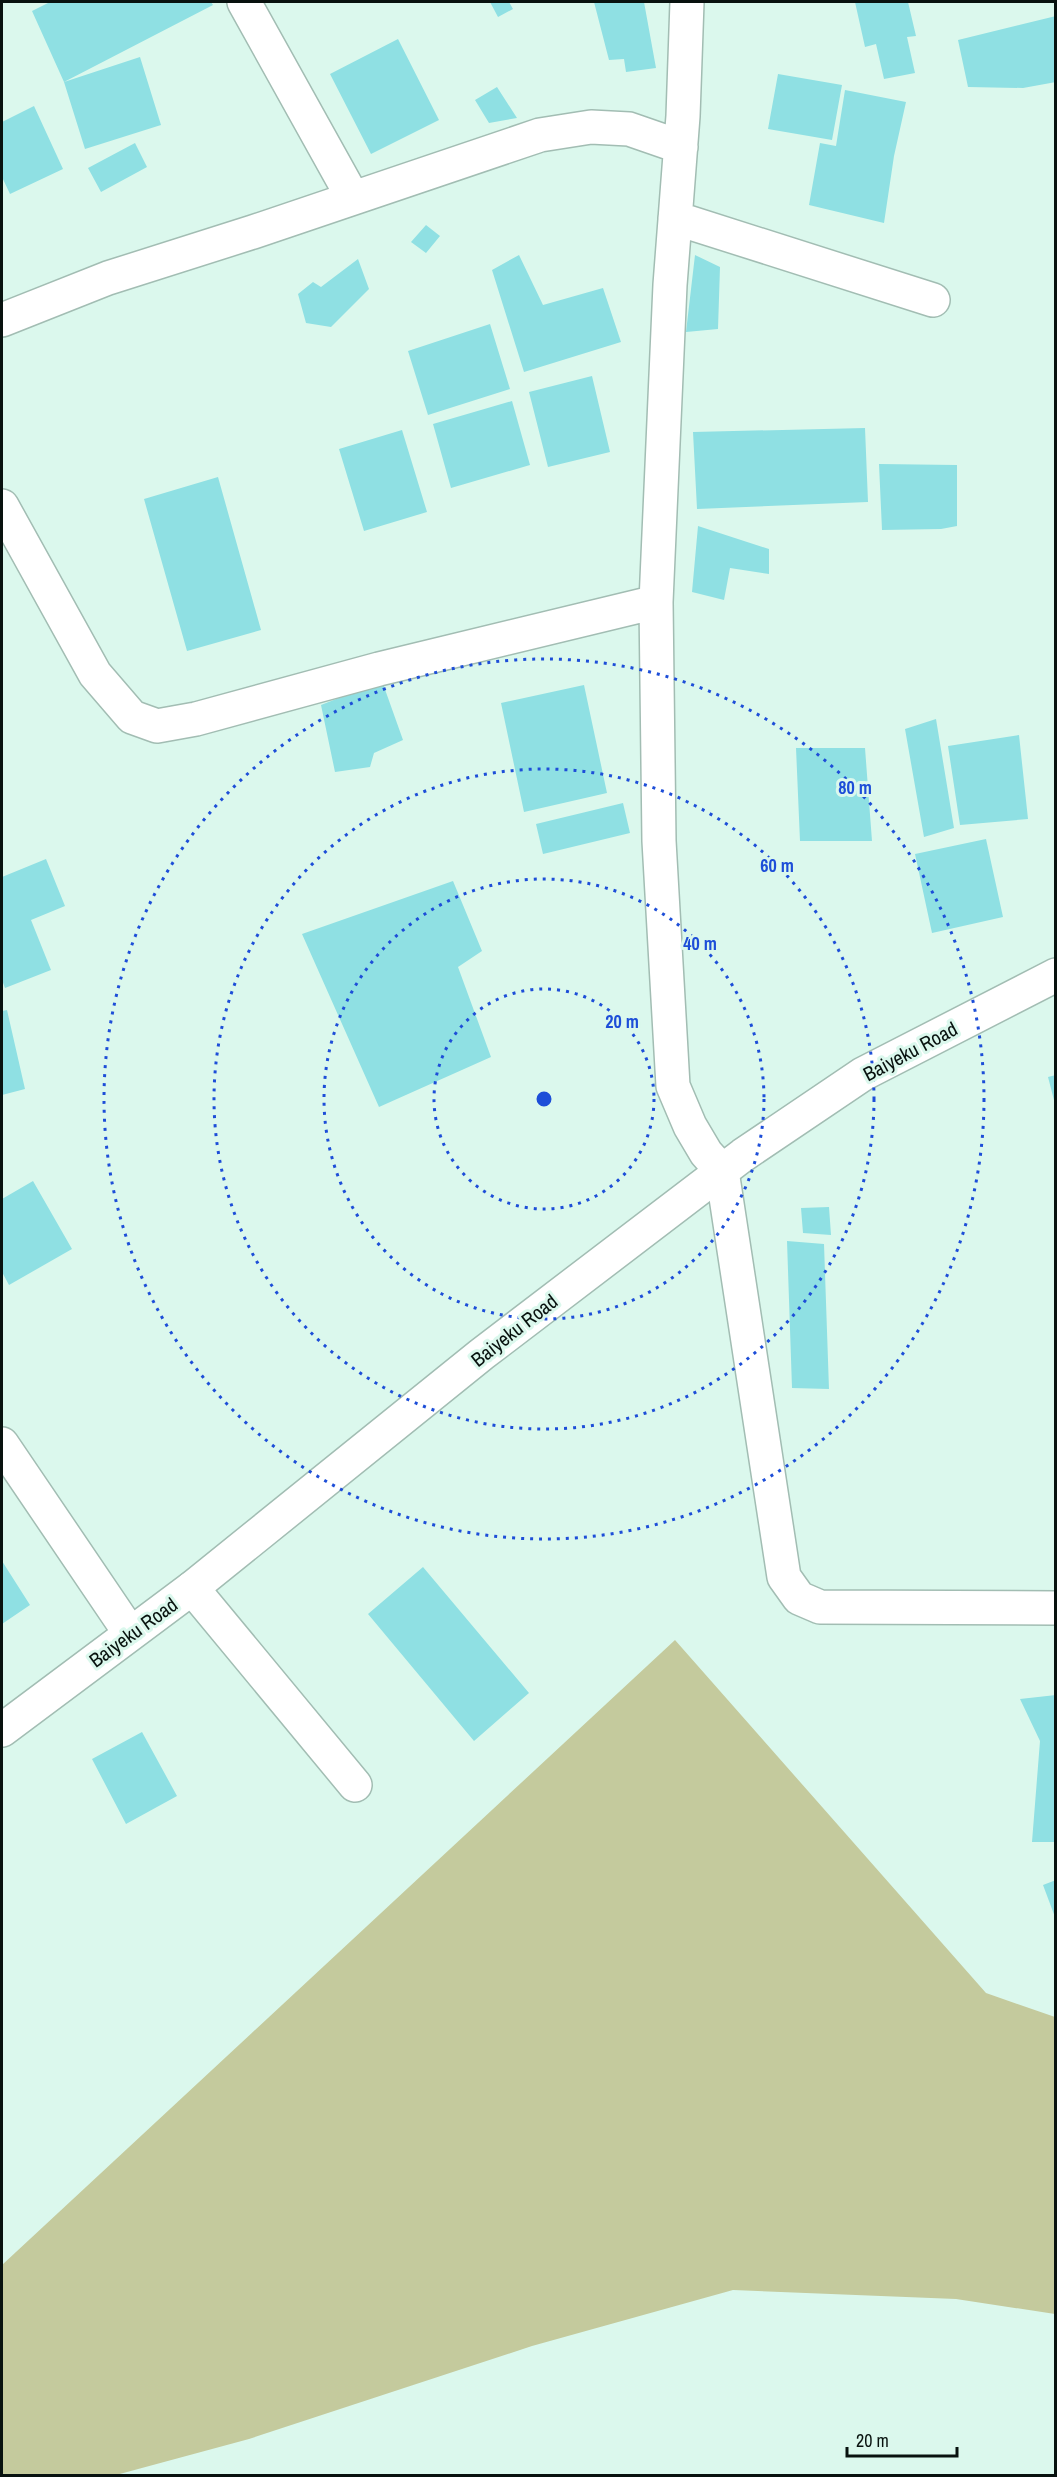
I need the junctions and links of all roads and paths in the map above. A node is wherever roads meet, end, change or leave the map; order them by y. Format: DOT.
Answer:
graph roads {
  1 [pos="244,2"];
  2 [pos="687,2"];
  3 [pos="681,147"];
  4 [pos="353,198"];
  5 [pos="675,218"];
  6 [pos="933,300"];
  7 [pos="2,320"];
  8 [pos="2,506"];
  9 [pos="656,602"];
  10 [pos="1056,975"];
  11 [pos="722,1171"];
  12 [pos="2,1444"];
  13 [pos="192,1588"];
  14 [pos="1056,1608"];
  15 [pos="130,1634"];
  16 [pos="2,1730"];
  17 [pos="355,1785"];
  1 -- 4 [label="street"];
  2 -- 3 [label="street"];
  3 -- 4 [label="street"];
  3 -- 5 [label="street"];
  4 -- 7 [label="street"];
  5 -- 6 [label="street"];
  5 -- 9 [label="street"];
  8 -- 9 [label="street"];
  9 -- 11 [label="street"];
  10 -- 11 [label="street, Baiyeku Road"];
  11 -- 13 [label="street, Baiyeku Road"];
  11 -- 14 [label="street"];
  12 -- 15 [label="street"];
  13 -- 15 [label="street, Baiyeku Road"];
  13 -- 17 [label="street"];
  15 -- 16 [label="street, Baiyeku Road"];
}
